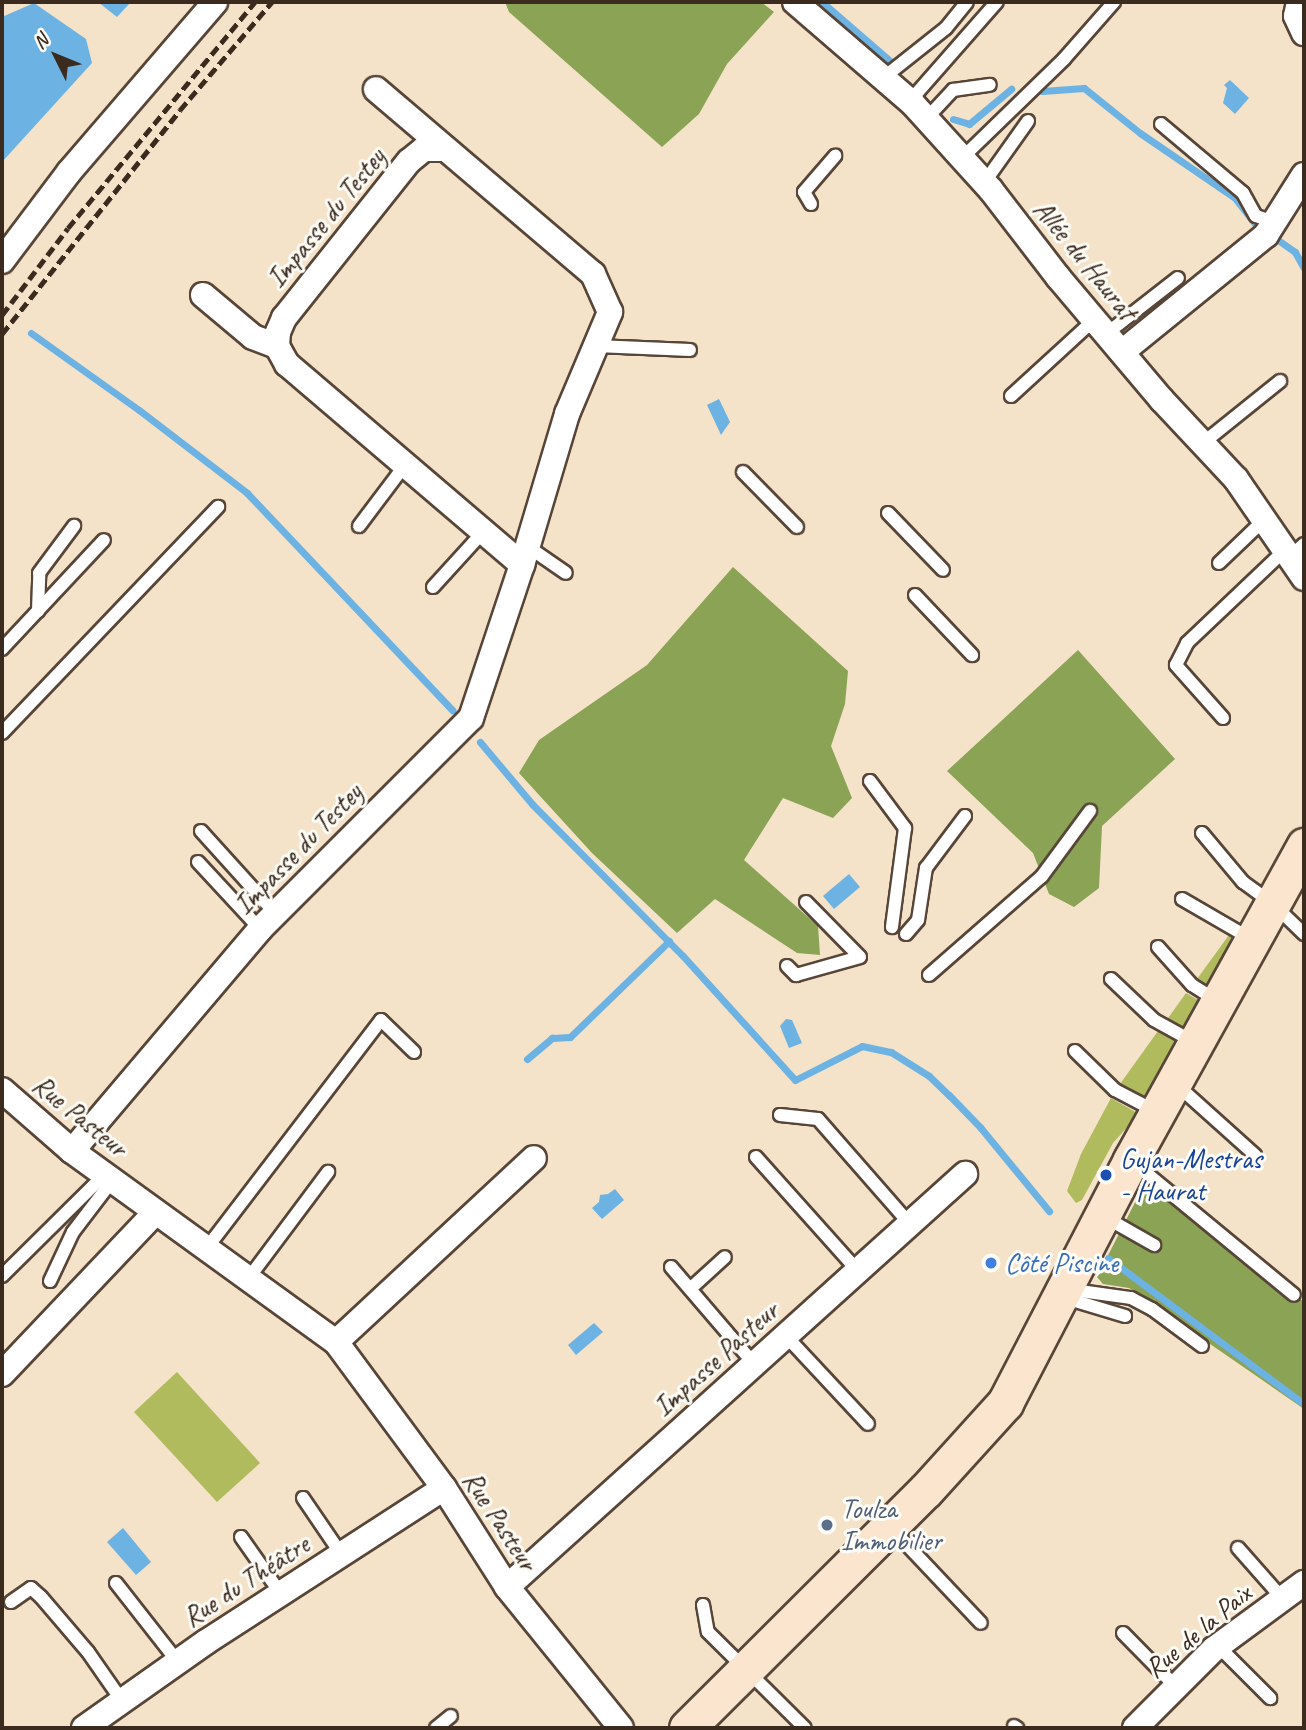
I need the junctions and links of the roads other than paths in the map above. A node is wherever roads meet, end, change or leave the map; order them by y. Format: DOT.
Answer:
graph roads {
  1 [pos="215,2"];
  2 [pos="795,2"];
  3 [pos="967,2"];
  4 [pos="997,2"];
  5 [pos="1114,2"];
  6 [pos="1299,2"];
  7 [pos="1304,33"];
  8 [pos="883,78"];
  9 [pos="990,85"];
  10 [pos="376,89"];
  11 [pos="918,111"];
  12 [pos="1028,121"];
  13 [pos="1161,124"];
  14 [pos="442,149"];
  15 [pos="835,156"];
  16 [pos="962,159"];
  17 [pos="1304,175"];
  18 [pos="984,183"];
  19 [pos="811,204"];
  20 [pos="1274,222"];
  21 [pos="2,261"];
  22 [pos="1178,278"];
  23 [pos="203,295"];
  24 [pos="1107,335"];
  25 [pos="277,346"];
  26 [pos="596,346"];
  27 [pos="690,350"];
  28 [pos="1280,381"];
  29 [pos="1011,396"];
  30 [pos="1203,443"];
  31 [pos="405,465"];
  32 [pos="743,472"];
  33 [pos="218,508"];
  34 [pos="888,513"];
  35 [pos="1264,520"];
  36 [pos="74,526"];
  37 [pos="359,526"];
  38 [pos="797,527"];
  39 [pos="483,532"];
  40 [pos="104,540"];
  41 [pos="1293,550"];
  42 [pos="524,556"];
  43 [pos="1219,563"];
  44 [pos="943,570"];
  45 [pos="566,573"];
  46 [pos="1304,578"];
  47 [pos="433,587"];
  48 [pos="915,595"];
  49 [pos="38,611"];
  50 [pos="2,649"];
  51 [pos="972,656"];
  52 [pos="1223,718"];
  53 [pos="2,733"];
  54 [pos="870,781"];
  55 [pos="1090,811"];
  56 [pos="965,816"];
  57 [pos="201,831"];
  58 [pos="1202,833"];
  59 [pos="1301,861"];
  60 [pos="198,862"];
  61 [pos="1182,899"];
  62 [pos="806,902"];
  63 [pos="1272,903"];
  64 [pos="268,921"];
  65 [pos="892,927"];
  66 [pos="906,934"];
  67 [pos="1304,934"];
  68 [pos="1251,939"];
  69 [pos="1157,947"];
  70 [pos="787,966"];
  71 [pos="929,975"];
  72 [pos="1111,979"];
  73 [pos="1217,1000"];
  74 [pos="1195,1042"];
  75 [pos="1075,1051"];
  76 [pos="414,1052"];
  77 [pos="1174,1082"];
  78 [pos="2,1090"];
  79 [pos="1157,1112"];
  80 [pos="780,1115"];
  81 [pos="72,1151"];
  82 [pos="1255,1155"];
  83 [pos="756,1157"];
  84 [pos="534,1158"];
  85 [pos="1131,1160"];
  86 [pos="328,1171"];
  87 [pos="965,1174"];
  88 [pos="108,1178"];
  89 [pos="155,1213"];
  90 [pos="1102,1215"];
  91 [pos="910,1224"];
  92 [pos="1154,1245"];
  93 [pos="206,1249"];
  94 [pos="725,1256"];
  95 [pos="671,1267"];
  96 [pos="858,1271"];
  97 [pos="2,1276"];
  98 [pos="248,1279"];
  99 [pos="50,1281"];
  100 [pos="690,1289"];
  101 [pos="1063,1293"];
  102 [pos="1294,1296"];
  103 [pos="1125,1316"];
  104 [pos="786,1336"];
  105 [pos="336,1342"];
  106 [pos="1202,1346"];
  107 [pos="754,1364"];
  108 [pos="2,1374"];
  109 [pos="868,1423"];
  110 [pos="444,1488"];
  111 [pos="303,1498"];
  112 [pos="890,1526"];
  113 [pos="242,1538"];
  114 [pos="1238,1548"];
  115 [pos="341,1554"];
  116 [pos="116,1583"];
  117 [pos="1304,1583"];
  118 [pos="507,1587"];
  119 [pos="281,1594"];
  120 [pos="1283,1599"];
  121 [pos="11,1602"];
  122 [pos="703,1605"];
  123 [pos="981,1623"];
  124 [pos="1123,1633"];
  125 [pos="1218,1646"];
  126 [pos="178,1662"];
  127 [pos="746,1669"];
  128 [pos="1175,1686"];
  129 [pos="1270,1698"];
  130 [pos="122,1701"];
  131 [pos="451,1716"];
  132 [pos="100,1724"];
  133 [pos="436,1728"];
  134 [pos="621,1728"];
  135 [pos="687,1728"];
  136 [pos="805,1728"];
  137 [pos="1135,1728"];
  1 -- 21 [label="street"];
  2 -- 8 [label="street, Allée du Haurat"];
  3 -- 8 [label="lane"];
  4 -- 11 [label="lane"];
  5 -- 16 [label="lane"];
  6 -- 7 [label="street"];
  8 -- 11 [label="street, Allée du Haurat"];
  9 -- 11 [label="lane"];
  10 -- 14 [label="street, Impasse du Testey"];
  11 -- 16 [label="street, Allée du Haurat"];
  12 -- 18 [label="lane"];
  13 -- 20 [label="lane"];
  14 -- 25 [label="street, Impasse du Testey"];
  14 -- 26 [label="street, Impasse du Testey"];
  15 -- 19 [label="lane"];
  16 -- 18 [label="street, Allée du Haurat"];
  17 -- 20 [label="street"];
  18 -- 24 [label="street, Allée du Haurat"];
  20 -- 24 [label="street"];
  22 -- 24 [label="lane"];
  23 -- 25 [label="street"];
  24 -- 29 [label="lane"];
  24 -- 30 [label="street, Allée du Haurat"];
  25 -- 31 [label="street"];
  26 -- 27 [label="lane"];
  26 -- 42 [label="street, Impasse du Testey"];
  28 -- 30 [label="lane"];
  30 -- 35 [label="street, Allée du Haurat"];
  31 -- 37 [label="lane"];
  31 -- 39 [label="street"];
  32 -- 38 [label="lane"];
  33 -- 53 [label="lane"];
  34 -- 44 [label="lane"];
  35 -- 41 [label="street, Allée du Haurat"];
  35 -- 43 [label="lane"];
  36 -- 49 [label="lane"];
  39 -- 42 [label="street"];
  39 -- 47 [label="lane"];
  40 -- 49 [label="lane"];
  41 -- 46 [label="street, Allée du Haurat"];
  41 -- 52 [label="lane"];
  42 -- 45 [label="lane"];
  42 -- 64 [label="street, Impasse du Testey"];
  48 -- 51 [label="lane"];
  49 -- 50 [label="lane"];
  54 -- 65 [label="lane"];
  55 -- 71 [label="lane"];
  56 -- 66 [label="lane"];
  57 -- 64 [label="lane"];
  58 -- 63 [label="lane"];
  59 -- 63 [label="main road"];
  60 -- 64 [label="lane"];
  61 -- 68 [label="lane"];
  62 -- 70 [label="lane"];
  63 -- 67 [label="lane"];
  63 -- 68 [label="main road"];
  64 -- 81 [label="street, Impasse du Testey"];
  68 -- 73 [label="main road"];
  69 -- 73 [label="lane"];
  72 -- 74 [label="lane"];
  73 -- 74 [label="main road"];
  74 -- 77 [label="main road"];
  75 -- 79 [label="lane"];
  76 -- 93 [label="lane"];
  77 -- 79 [label="main road"];
  77 -- 82 [label="lane"];
  78 -- 81 [label="street, Rue Pasteur"];
  79 -- 85 [label="main road"];
  80 -- 91 [label="lane"];
  81 -- 88 [label="street, Rue Pasteur"];
  83 -- 96 [label="lane"];
  84 -- 105 [label="street"];
  85 -- 90 [label="main road"];
  85 -- 102 [label="lane"];
  86 -- 98 [label="lane"];
  87 -- 91 [label="street, Impasse Pasteur"];
  88 -- 89 [label="street, Rue Pasteur"];
  88 -- 97 [label="lane"];
  88 -- 99 [label="lane"];
  89 -- 93 [label="street, Rue Pasteur"];
  89 -- 108 [label="street"];
  90 -- 92 [label="lane"];
  90 -- 101 [label="main road"];
  91 -- 96 [label="street, Impasse Pasteur"];
  93 -- 98 [label="street, Rue Pasteur"];
  94 -- 100 [label="lane"];
  95 -- 100 [label="lane"];
  96 -- 104 [label="street, Impasse Pasteur"];
  98 -- 105 [label="street, Rue Pasteur"];
  100 -- 107 [label="lane"];
  101 -- 103 [label="lane"];
  101 -- 106 [label="lane"];
  101 -- 112 [label="main road"];
  104 -- 107 [label="street, Impasse Pasteur"];
  104 -- 109 [label="lane"];
  105 -- 110 [label="street, Rue Pasteur"];
  107 -- 118 [label="street, Impasse Pasteur"];
  110 -- 115 [label="street, Rue du Théâtre"];
  110 -- 118 [label="street, Rue Pasteur"];
  111 -- 115 [label="lane"];
  112 -- 123 [label="lane"];
  112 -- 127 [label="main road"];
  113 -- 119 [label="lane"];
  114 -- 120 [label="lane"];
  115 -- 119 [label="street, Rue du Théâtre"];
  116 -- 126 [label="lane"];
  117 -- 120 [label="street, Rue de la Paix"];
  118 -- 134 [label="street, Rue Pasteur"];
  119 -- 126 [label="street, Rue du Théâtre"];
  120 -- 125 [label="street, Rue de la Paix"];
  121 -- 130 [label="lane"];
  122 -- 127 [label="lane"];
  124 -- 128 [label="lane"];
  125 -- 128 [label="street, Rue de la Paix"];
  125 -- 129 [label="lane"];
  126 -- 130 [label="street, Rue du Théâtre"];
  127 -- 135 [label="main road"];
  127 -- 136 [label="lane"];
  128 -- 137 [label="street, Rue de la Paix"];
  130 -- 132 [label="street, Rue du Théâtre"];
  131 -- 133 [label="lane"];
}
